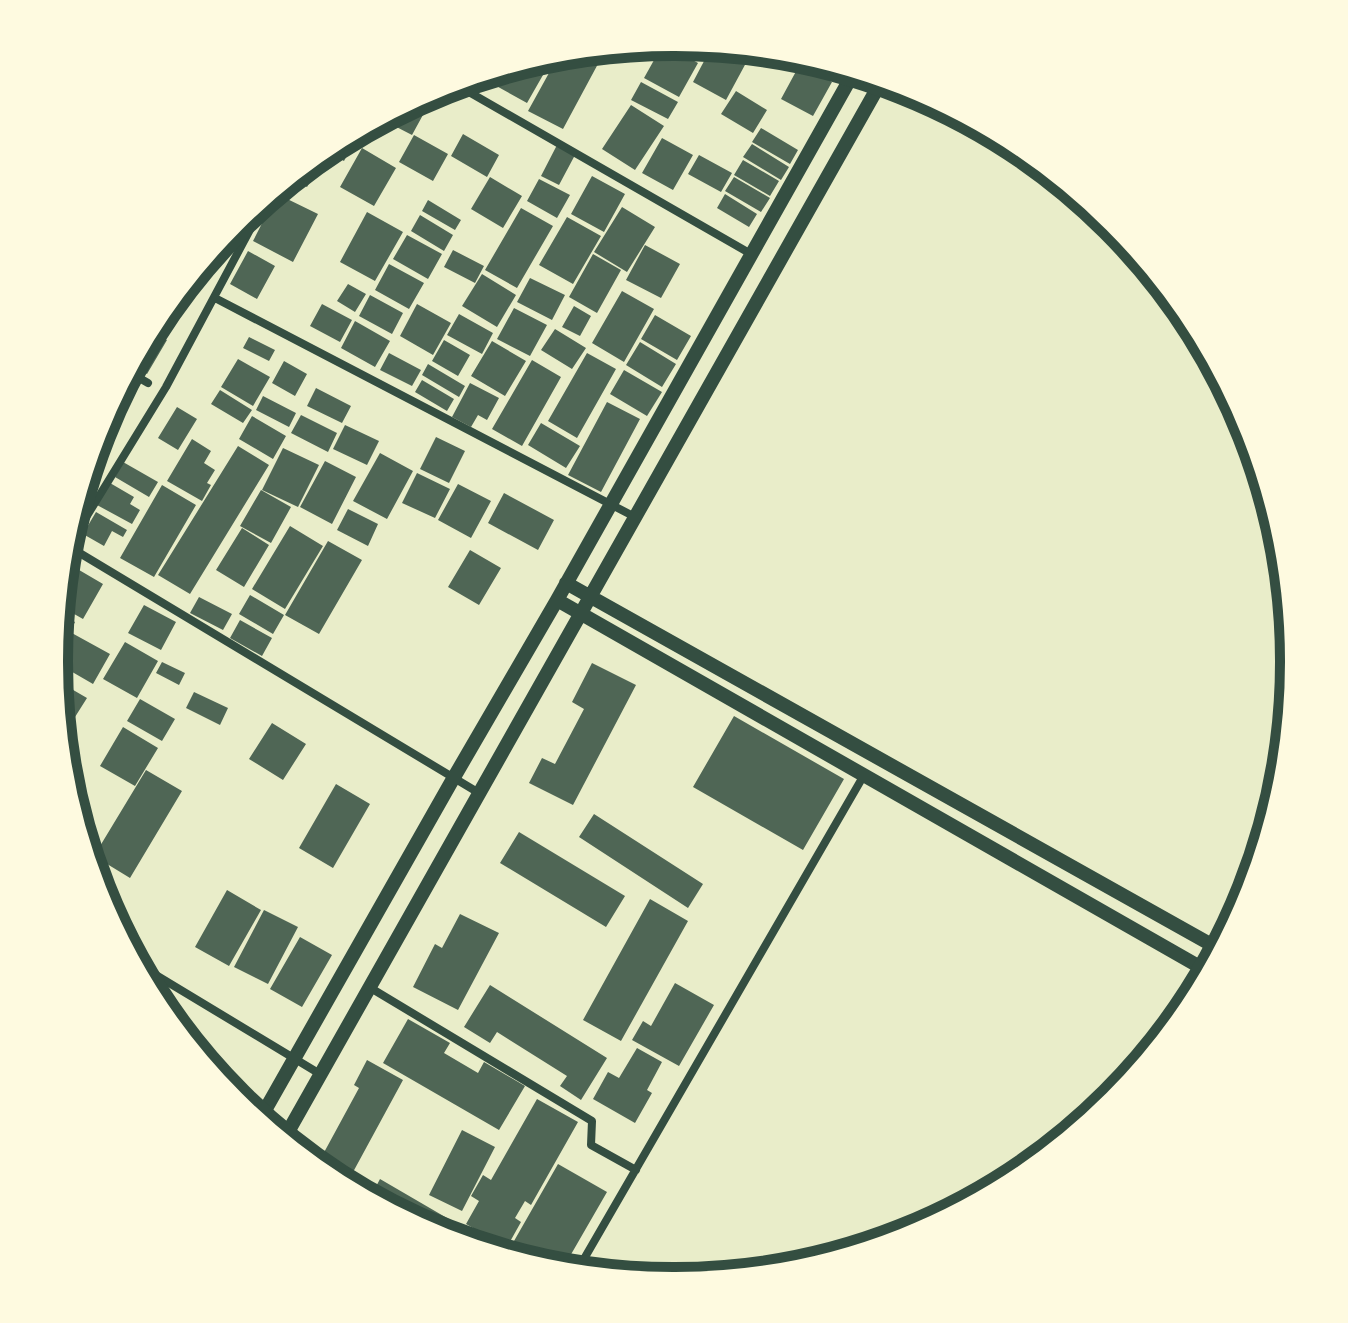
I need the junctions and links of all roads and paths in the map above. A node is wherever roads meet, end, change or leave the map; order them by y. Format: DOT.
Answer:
graph roads {
  1 [pos="848,82"];
  2 [pos="876,91"];
  3 [pos="469,92"];
  4 [pos="251,228"];
  5 [pos="751,254"];
  6 [pos="215,298"];
  7 [pos="140,378"];
  8 [pos="148,383"];
  9 [pos="610,504"];
  10 [pos="86,517"];
  11 [pos="635,517"];
  12 [pos="78,555"];
  13 [pos="566,583"];
  14 [pos="590,596"];
  15 [pos="557,600"];
  16 [pos="581,612"];
  17 [pos="864,775"];
  18 [pos="453,779"];
  19 [pos="479,793"];
  20 [pos="1209,943"];
  21 [pos="1197,965"];
  22 [pos="157,976"];
  23 [pos="369,987"];
  24 [pos="294,1059"];
  25 [pos="320,1074"];
  26 [pos="266,1109"];
  27 [pos="289,1129"];
  28 [pos="636,1170"];
  29 [pos="583,1260"];
  1 -- 5 [label="street"];
  2 -- 11 [label="street"];
  3 -- 5 [label="street"];
  4 -- 6 [label="street"];
  5 -- 9 [label="street"];
  6 -- 9 [label="street"];
  6 -- 10 [label="street"];
  7 -- 8 [label="street"];
  9 -- 11 [label="street"];
  9 -- 13 [label="street"];
  11 -- 14 [label="street"];
  12 -- 18 [label="street"];
  13 -- 14 [label="street"];
  13 -- 15 [label="street"];
  14 -- 16 [label="street"];
  14 -- 20 [label="street"];
  15 -- 16 [label="street"];
  15 -- 18 [label="street"];
  16 -- 17 [label="street"];
  16 -- 19 [label="street"];
  17 -- 21 [label="street"];
  17 -- 28 [label="street"];
  18 -- 19 [label="street"];
  18 -- 24 [label="street"];
  19 -- 23 [label="street"];
  22 -- 24 [label="street"];
  23 -- 25 [label="street"];
  23 -- 28 [label="street"];
  24 -- 25 [label="street"];
  24 -- 26 [label="street"];
  25 -- 27 [label="street"];
  28 -- 29 [label="street"];
}
